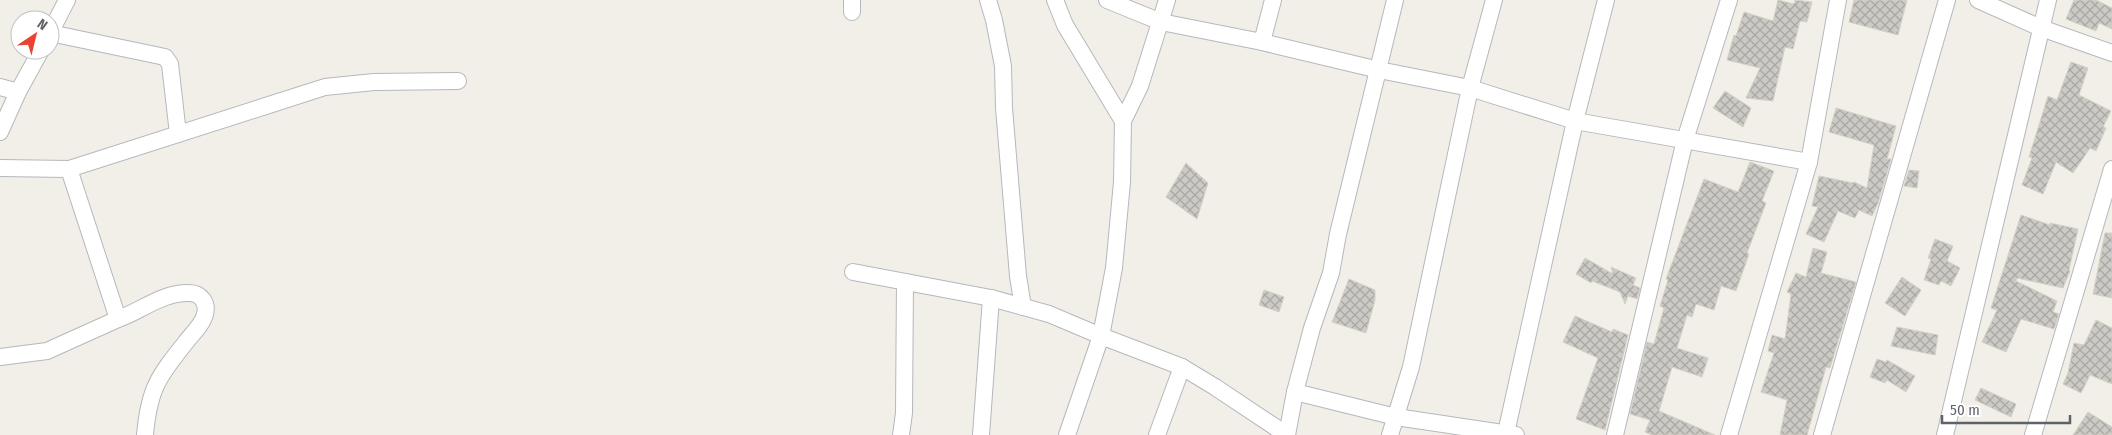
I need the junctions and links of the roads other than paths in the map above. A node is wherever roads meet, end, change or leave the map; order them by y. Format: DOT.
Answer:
graph roads {
  1 [pos="988,0"];
  2 [pos="1055,0"];
  3 [pos="1107,0"];
  4 [pos="1167,0"];
  5 [pos="1273,0"];
  6 [pos="1395,0"];
  7 [pos="1494,0"];
  8 [pos="1606,0"];
  9 [pos="1729,0"];
  10 [pos="1838,0"];
  11 [pos="1947,0"];
  12 [pos="1978,0"];
  13 [pos="2048,0"];
  14 [pos="1160,22"];
  15 [pos="2041,28"];
  16 [pos="60,35"];
  17 [pos="1262,42"];
  18 [pos="2112,53"];
  19 [pos="36,60"];
  20 [pos="1378,70"];
  21 [pos="458,81"];
  22 [pos="0,87"];
  23 [pos="1470,88"];
  24 [pos="18,92"];
  25 [pos="1123,121"];
  26 [pos="1576,122"];
  27 [pos="0,132"];
  28 [pos="178,134"];
  29 [pos="1686,140"];
  30 [pos="1809,162"];
  31 [pos="0,168"];
  32 [pos="69,169"];
  33 [pos="2112,169"];
  34 [pos="853,272"];
  35 [pos="905,282"];
  36 [pos="991,298"];
  37 [pos="1023,307"];
  38 [pos="118,319"];
  39 [pos="1102,336"];
  40 [pos="0,357"];
  41 [pos="1182,367"];
  42 [pos="1295,392"];
  43 [pos="1396,417"];
  44 [pos="1479,432"];
  45 [pos="1511,434"];
  46 [pos="145,435"];
  47 [pos="901,435"];
  48 [pos="981,435"];
  49 [pos="1067,435"];
  50 [pos="1157,435"];
  51 [pos="1287,435"];
  52 [pos="1390,435"];
  53 [pos="1615,435"];
  54 [pos="1729,435"];
  55 [pos="1822,435"];
  56 [pos="1945,435"];
  57 [pos="2034,435"];
  1 -- 37 [label="street"];
  2 -- 25 [label="street"];
  3 -- 14 [label="street"];
  4 -- 14 [label="street"];
  5 -- 17 [label="street"];
  6 -- 20 [label="street"];
  7 -- 23 [label="street"];
  8 -- 26 [label="street"];
  9 -- 29 [label="street"];
  10 -- 30 [label="street"];
  11 -- 55 [label="street"];
  12 -- 15 [label="street"];
  13 -- 15 [label="street"];
  14 -- 17 [label="street"];
  14 -- 25 [label="street"];
  15 -- 18 [label="street"];
  15 -- 56 [label="street"];
  16 -- 28 [label="street"];
  17 -- 20 [label="street"];
  19 -- 24 [label="street"];
  20 -- 23 [label="street"];
  20 -- 42 [label="street"];
  21 -- 28 [label="street"];
  22 -- 24 [label="street"];
  23 -- 26 [label="street"];
  23 -- 43 [label="street"];
  24 -- 27 [label="street"];
  25 -- 39 [label="street"];
  26 -- 29 [label="street"];
  26 -- 45 [label="street"];
  28 -- 32 [label="street"];
  29 -- 30 [label="street"];
  29 -- 53 [label="street"];
  30 -- 54 [label="street"];
  31 -- 32 [label="street"];
  32 -- 38 [label="street"];
  33 -- 57 [label="street"];
  34 -- 35 [label="street"];
  35 -- 36 [label="street"];
  35 -- 47 [label="street"];
  36 -- 37 [label="street"];
  36 -- 48 [label="street"];
  37 -- 39 [label="street"];
  38 -- 40 [label="street"];
  38 -- 46 [label="street"];
  39 -- 41 [label="street"];
  39 -- 49 [label="street"];
  41 -- 50 [label="street"];
  41 -- 51 [label="street"];
  42 -- 43 [label="street"];
  42 -- 51 [label="street"];
  43 -- 44 [label="street"];
  43 -- 52 [label="street"];
  44 -- 45 [label="street"];
}
